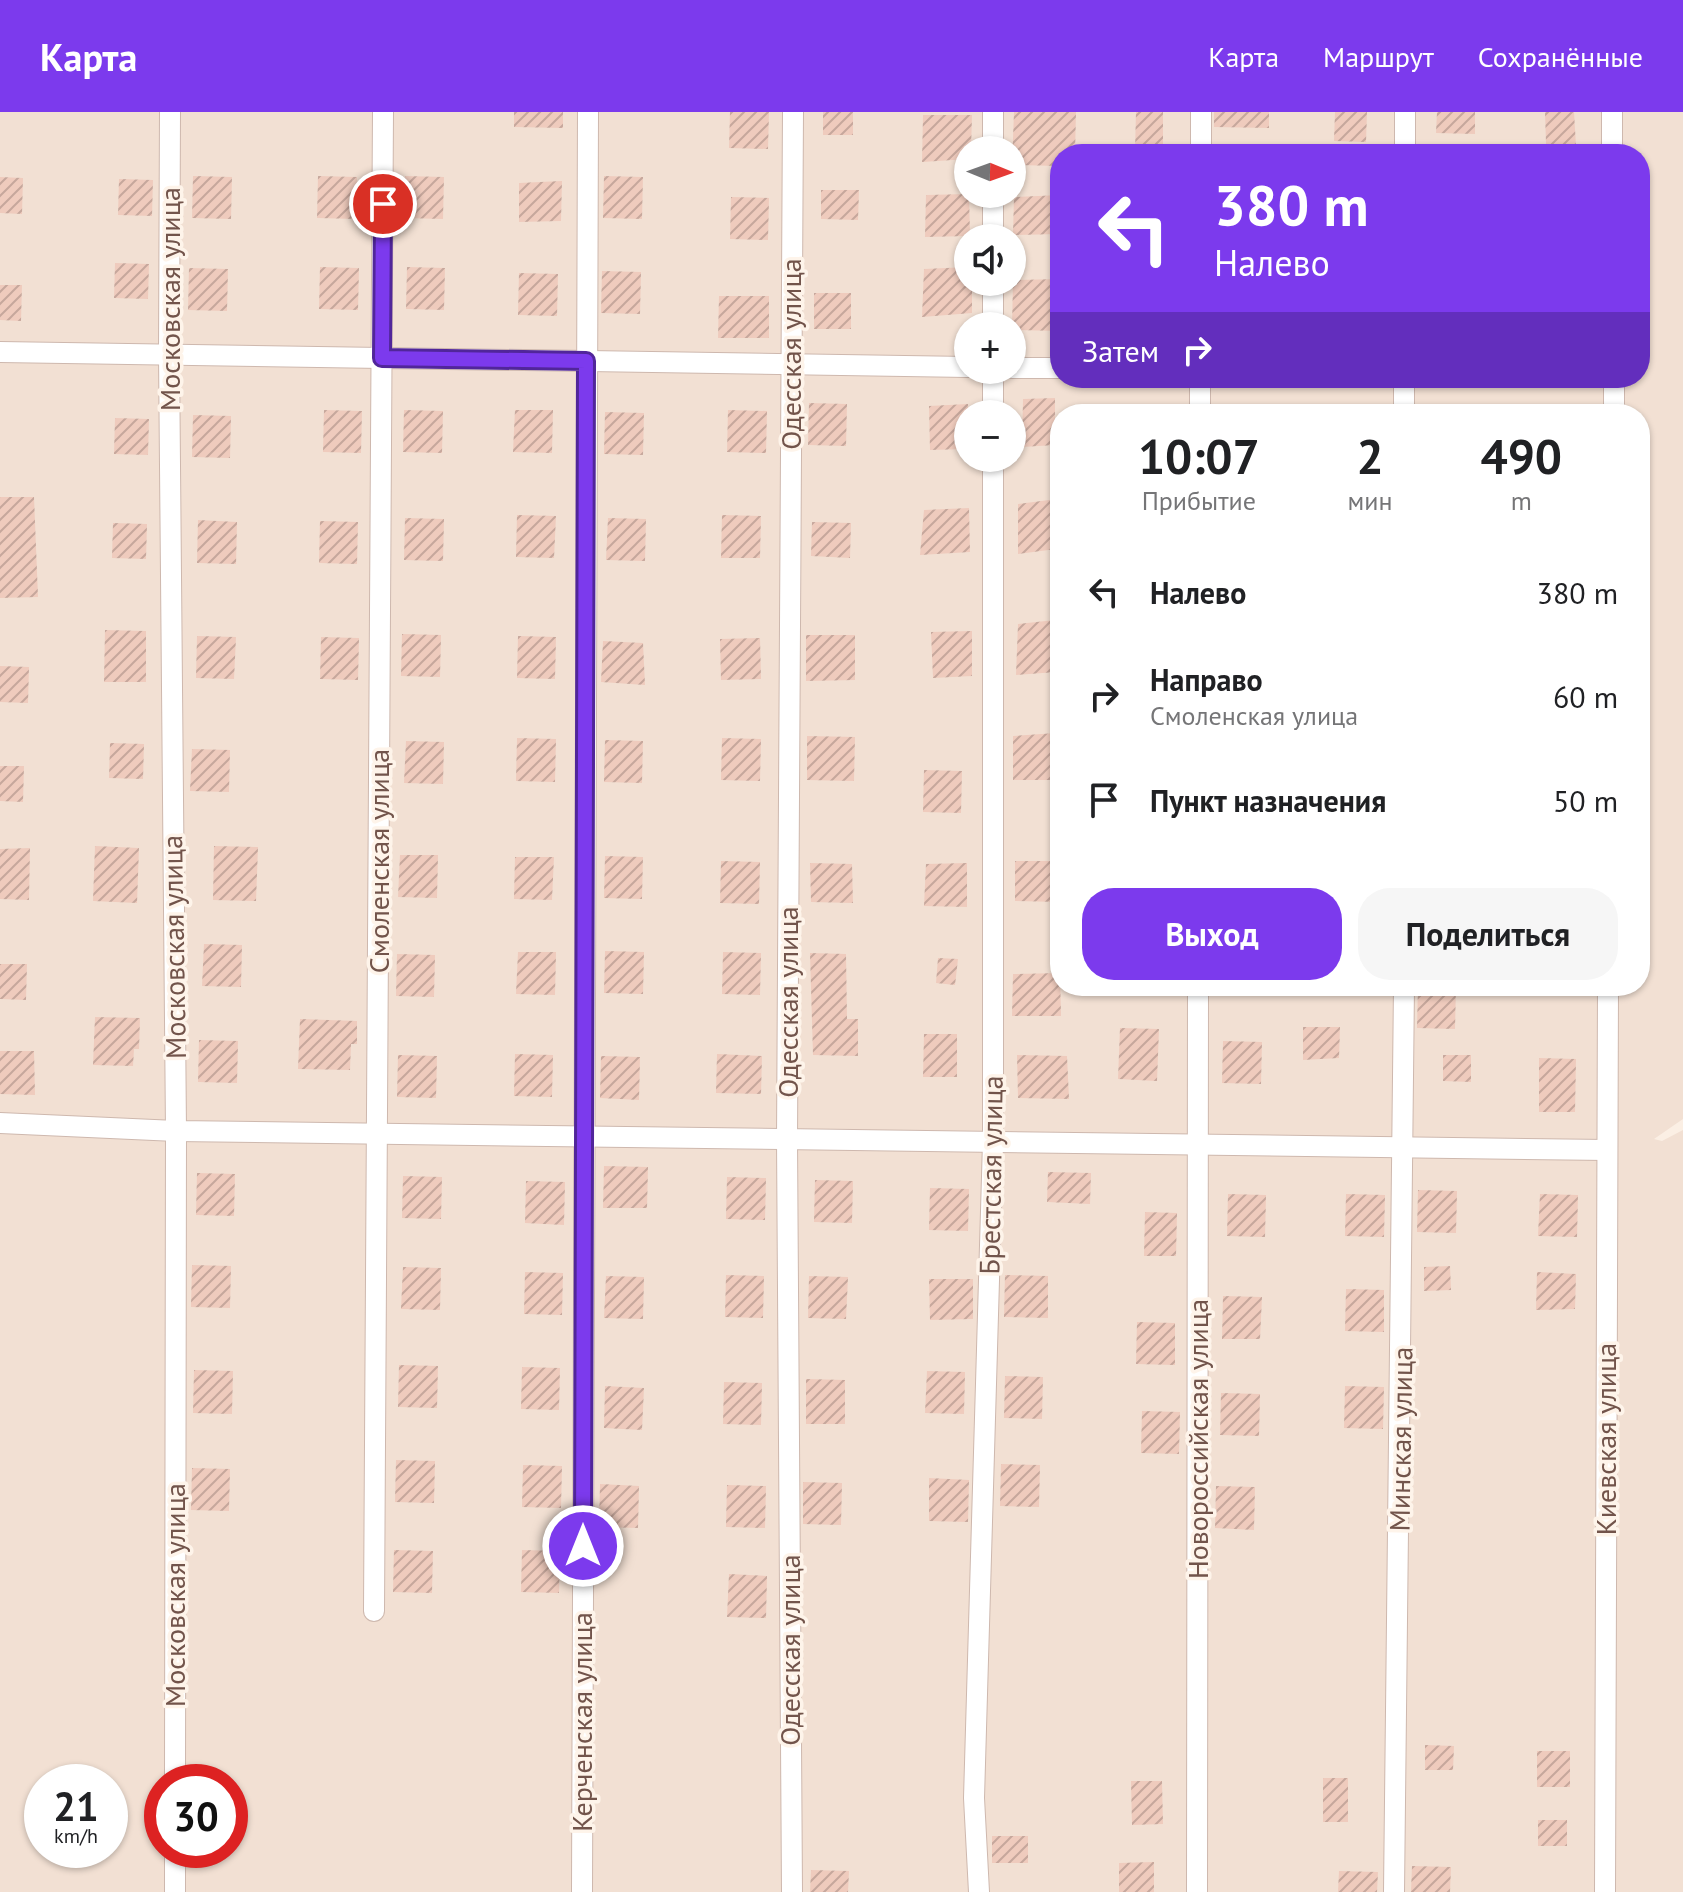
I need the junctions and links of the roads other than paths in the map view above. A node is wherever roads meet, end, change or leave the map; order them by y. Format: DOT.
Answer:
graph roads {
  1 [pos="170,112"];
  2 [pos="383,112"];
  3 [pos="588,112"];
  4 [pos="793,112"];
  5 [pos="993,112"];
  6 [pos="1201,112"];
  7 [pos="1405,112"];
  8 [pos="1612,112"];
  9 [pos="993,136"];
  10 [pos="1201,144"];
  11 [pos="1405,144"];
  12 [pos="1612,144"];
  13 [pos="0,352"];
  14 [pos="169,354"];
  15 [pos="382,358"];
  16 [pos="586,361"];
  17 [pos="791,365"];
  18 [pos="954,367"];
  19 [pos="1026,368"];
  20 [pos="1050,368"];
  21 [pos="993,472"];
  22 [pos="1198,996"];
  23 [pos="1404,996"];
  24 [pos="1608,996"];
  25 [pos="0,1123"];
  26 [pos="176,1131"];
  27 [pos="377,1134"];
  28 [pos="583,1137"];
  29 [pos="787,1139"];
  30 [pos="993,1142"];
  31 [pos="1198,1145"];
  32 [pos="1405,1148"];
  33 [pos="1607,1150"];
  34 [pos="374,1611"];
  35 [pos="175,1764"];
  36 [pos="175,1868"];
  37 [pos="175,1892"];
  38 [pos="582,1892"];
  39 [pos="792,1892"];
  40 [pos="979,1892"];
  41 [pos="1197,1892"];
  42 [pos="1394,1892"];
  43 [pos="1605,1892"];
  1 -- 14 [label="street, Московская улица"];
  2 -- 15 [label="street, Смоленская улица"];
  3 -- 16 [label="street, Керченская улица"];
  4 -- 17 [label="street, Одесская улица"];
  5 -- 9 [label="street"];
  6 -- 10 [label="street"];
  7 -- 11 [label="street"];
  8 -- 12 [label="street"];
  13 -- 14 [label="street"];
  14 -- 15 [label="street"];
  14 -- 26 [label="street, Московская улица"];
  15 -- 16 [label="street"];
  15 -- 27 [label="street, Смоленская улица"];
  16 -- 17 [label="street"];
  16 -- 28 [label="street, Керченская улица"];
  17 -- 18 [label="street"];
  17 -- 29 [label="street, Одесская улица"];
  19 -- 20 [label="street"];
  21 -- 30 [label="street, Брестская улица"];
  22 -- 31 [label="street, Новороссийская улица"];
  23 -- 32 [label="street, Минская улица"];
  24 -- 33 [label="street, Киевская улица"];
  25 -- 26 [label="street"];
  26 -- 27 [label="street"];
  26 -- 35 [label="street, Московская улица"];
  27 -- 28 [label="street"];
  27 -- 34 [label="street, Смоленская улица"];
  28 -- 29 [label="street"];
  28 -- 38 [label="street, Керченская улица"];
  29 -- 30 [label="street"];
  29 -- 39 [label="street, Одесская улица"];
  30 -- 31 [label="street"];
  30 -- 40 [label="street, Брестская улица"];
  31 -- 32 [label="street"];
  31 -- 41 [label="street, Новороссийская улица"];
  32 -- 33 [label="street"];
  32 -- 42 [label="street, Минская улица"];
  33 -- 43 [label="street, Киевская улица"];
  36 -- 37 [label="street"];
}
